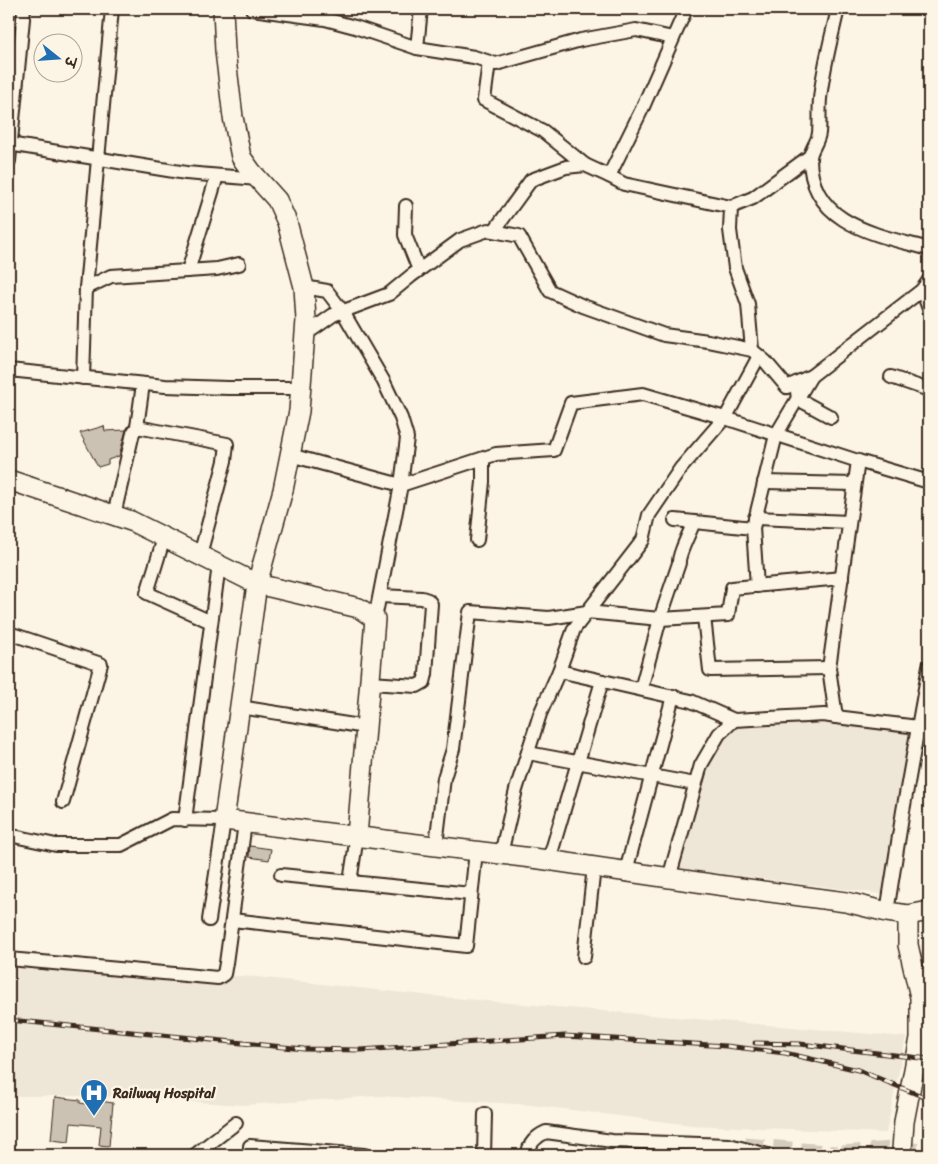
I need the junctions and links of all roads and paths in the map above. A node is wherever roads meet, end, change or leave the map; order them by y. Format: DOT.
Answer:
graph roads {
  1 [pos="24,9"];
  2 [pos="112,9"];
  3 [pos="223,9"];
  4 [pos="252,9"];
  5 [pos="421,9"];
  6 [pos="686,9"];
  7 [pos="838,9"];
  8 [pos="673,38"];
  9 [pos="417,48"];
  10 [pos="14,61"];
  11 [pos="489,62"];
  12 [pos="9,144"];
  13 [pos="810,156"];
  14 [pos="98,159"];
  15 [pos="9,161"];
  16 [pos="585,165"];
  17 [pos="217,176"];
  18 [pos="609,176"];
  19 [pos="258,179"];
  20 [pos="406,206"];
  21 [pos="732,207"];
  22 [pos="494,231"];
  23 [pos="929,249"];
  24 [pos="239,264"];
  25 [pos="419,270"];
  26 [pos="188,271"];
  27 [pos="925,285"];
  28 [pos="304,287"];
  29 [pos="86,288"];
  30 [pos="929,309"];
  31 [pos="343,312"];
  32 [pos="306,334"];
  33 [pos="756,353"];
  34 [pos="9,370"];
  35 [pos="811,376"];
  36 [pos="891,377"];
  37 [pos="83,378"];
  38 [pos="796,383"];
  39 [pos="143,384"];
  40 [pos="302,388"];
  41 [pos="929,390"];
  42 [pos="798,399"];
  43 [pos="831,417"];
  44 [pos="725,418"];
  45 [pos="137,426"];
  46 [pos="776,435"];
  47 [pos="290,455"];
  48 [pos="483,459"];
  49 [pos="858,461"];
  50 [pos="9,480"];
  51 [pos="764,482"];
  52 [pos="929,482"];
  53 [pos="854,484"];
  54 [pos="401,485"];
  55 [pos="114,515"];
  56 [pos="675,520"];
  57 [pos="694,522"];
  58 [pos="849,522"];
  59 [pos="754,523"];
  60 [pos="164,538"];
  61 [pos="476,540"];
  62 [pos="200,555"];
  63 [pos="219,565"];
  64 [pos="842,578"];
  65 [pos="257,584"];
  66 [pos="757,586"];
  67 [pos="380,596"];
  68 [pos="586,612"];
  69 [pos="704,617"];
  70 [pos="375,619"];
  71 [pos="660,620"];
  72 [pos="211,622"];
  73 [pos="9,633"];
  74 [pos="929,666"];
  75 [pos="828,668"];
  76 [pos="559,671"];
  77 [pos="602,681"];
  78 [pos="370,683"];
  79 [pos="642,690"];
  80 [pos="673,696"];
  81 [pos="240,707"];
  82 [pos="836,717"];
  83 [pos="734,720"];
  84 [pos="366,727"];
  85 [pos="918,727"];
  86 [pos="528,753"];
  87 [pos="578,762"];
  88 [pos="652,776"];
  89 [pos="695,784"];
  90 [pos="63,802"];
  91 [pos="185,820"];
  92 [pos="224,820"];
  93 [pos="246,823"];
  94 [pos="9,835"];
  95 [pos="357,836"];
  96 [pos="436,845"];
  97 [pos="476,851"];
  98 [pos="501,854"];
  99 [pos="549,860"];
  100 [pos="594,867"];
  101 [pos="626,871"];
  102 [pos="281,874"];
  103 [pos="670,878"];
  104 [pos="350,882"];
  105 [pos="471,894"];
  106 [pos="929,911"];
  107 [pos="888,912"];
  108 [pos="908,915"];
  109 [pos="209,920"];
  110 [pos="232,920"];
  111 [pos="584,957"];
  112 [pos="9,959"];
  113 [pos="485,1114"];
  114 [pos="236,1123"];
  115 [pos="902,1150"];
  116 [pos="195,1155"];
  117 [pos="250,1155"];
  118 [pos="364,1155"];
  119 [pos="484,1155"];
  120 [pos="528,1155"];
  121 [pos="766,1155"];
  1 -- 10 [label="street"];
  2 -- 14 [label="street"];
  3 -- 19 [label="street"];
  4 -- 9 [label="street"];
  5 -- 9 [label="street"];
  6 -- 8 [label="street"];
  7 -- 13 [label="street"];
  8 -- 11 [label="street"];
  8 -- 18 [label="street"];
  9 -- 11 [label="street"];
  10 -- 12 [label="street"];
  11 -- 16 [label="street"];
  12 -- 14 [label="street"];
  12 -- 15 [label="street"];
  13 -- 21 [label="street"];
  13 -- 23 [label="street"];
  14 -- 17 [label="street"];
  14 -- 29 [label="street"];
  16 -- 18 [label="street"];
  16 -- 22 [label="street"];
  17 -- 19 [label="street"];
  17 -- 26 [label="street"];
  18 -- 21 [label="street"];
  19 -- 28 [label="street"];
  20 -- 25 [label="street"];
  21 -- 33 [label="street"];
  22 -- 25 [label="street"];
  22 -- 33 [label="street"];
  24 -- 26 [label="street"];
  25 -- 31 [label="street"];
  26 -- 29 [label="street"];
  27 -- 30 [label="street"];
  27 -- 35 [label="street"];
  28 -- 31 [label="street"];
  28 -- 32 [label="street"];
  29 -- 37 [label="street"];
  31 -- 32 [label="street"];
  31 -- 54 [label="street"];
  32 -- 40 [label="street"];
  33 -- 38 [label="street"];
  33 -- 44 [label="street"];
  34 -- 37 [label="street"];
  35 -- 38 [label="street"];
  35 -- 42 [label="street"];
  36 -- 41 [label="street"];
  37 -- 39 [label="street"];
  38 -- 42 [label="street"];
  39 -- 40 [label="street"];
  39 -- 45 [label="street"];
  40 -- 47 [label="street"];
  42 -- 43 [label="street"];
  42 -- 46 [label="street"];
  44 -- 46 [label="street"];
  44 -- 48 [label="street"];
  44 -- 68 [label="street"];
  45 -- 55 [label="street"];
  45 -- 62 [label="street"];
  46 -- 49 [label="street"];
  46 -- 51 [label="street"];
  47 -- 54 [label="street"];
  47 -- 65 [label="street"];
  48 -- 54 [label="street"];
  48 -- 61 [label="street"];
  49 -- 52 [label="street"];
  49 -- 53 [label="street"];
  50 -- 55 [label="street"];
  51 -- 53 [label="street"];
  51 -- 59 [label="street"];
  53 -- 58 [label="street"];
  54 -- 67 [label="street"];
  55 -- 60 [label="street"];
  56 -- 57 [label="street"];
  57 -- 59 [label="street"];
  57 -- 71 [label="street"];
  58 -- 59 [label="street"];
  58 -- 64 [label="street"];
  59 -- 66 [label="street"];
  60 -- 62 [label="street"];
  60 -- 72 [label="street"];
  62 -- 63 [label="street"];
  63 -- 65 [label="street"];
  63 -- 72 [label="street"];
  64 -- 66 [label="street"];
  64 -- 75 [label="street"];
  65 -- 70 [label="street"];
  65 -- 81 [label="street"];
  66 -- 69 [label="street"];
  67 -- 70 [label="street"];
  67 -- 78 [label="street"];
  68 -- 71 [label="street"];
  68 -- 76 [label="street"];
  68 -- 96 [label="street"];
  69 -- 71 [label="street"];
  69 -- 75 [label="street"];
  70 -- 78 [label="street"];
  71 -- 79 [label="street"];
  72 -- 91 [label="street"];
  73 -- 90 [label="street"];
  74 -- 85 [label="street"];
  75 -- 82 [label="street"];
  76 -- 77 [label="street"];
  76 -- 86 [label="street"];
  77 -- 79 [label="street"];
  77 -- 87 [label="street"];
  78 -- 84 [label="street"];
  79 -- 80 [label="street"];
  80 -- 83 [label="street"];
  80 -- 88 [label="street"];
  81 -- 84 [label="street"];
  81 -- 92 [label="street"];
  82 -- 83 [label="street"];
  82 -- 85 [label="street"];
  83 -- 89 [label="street"];
  84 -- 95 [label="street"];
  85 -- 107 [label="street"];
  86 -- 87 [label="street"];
  86 -- 98 [label="street"];
  87 -- 88 [label="street"];
  87 -- 99 [label="street"];
  88 -- 89 [label="street"];
  88 -- 101 [label="street"];
  89 -- 103 [label="street"];
  91 -- 92 [label="street"];
  91 -- 94 [label="street"];
  92 -- 93 [label="street"];
  92 -- 109 [label="street"];
  93 -- 95 [label="street"];
  93 -- 110 [label="street"];
  95 -- 96 [label="street"];
  95 -- 104 [label="street"];
  96 -- 97 [label="street"];
  97 -- 98 [label="street"];
  97 -- 105 [label="street"];
  98 -- 99 [label="street"];
  99 -- 100 [label="street"];
  100 -- 101 [label="street"];
  100 -- 111 [label="street"];
  101 -- 103 [label="street"];
  102 -- 104 [label="street"];
  103 -- 107 [label="street"];
  104 -- 105 [label="street"];
  105 -- 110 [label="street"];
  106 -- 108 [label="street"];
  107 -- 108 [label="street"];
  108 -- 115 [label="street"];
  110 -- 112 [label="street"];
  113 -- 119 [label="street"];
  114 -- 116 [label="street"];
  117 -- 118 [label="street"];
  120 -- 121 [label="street"];
}
